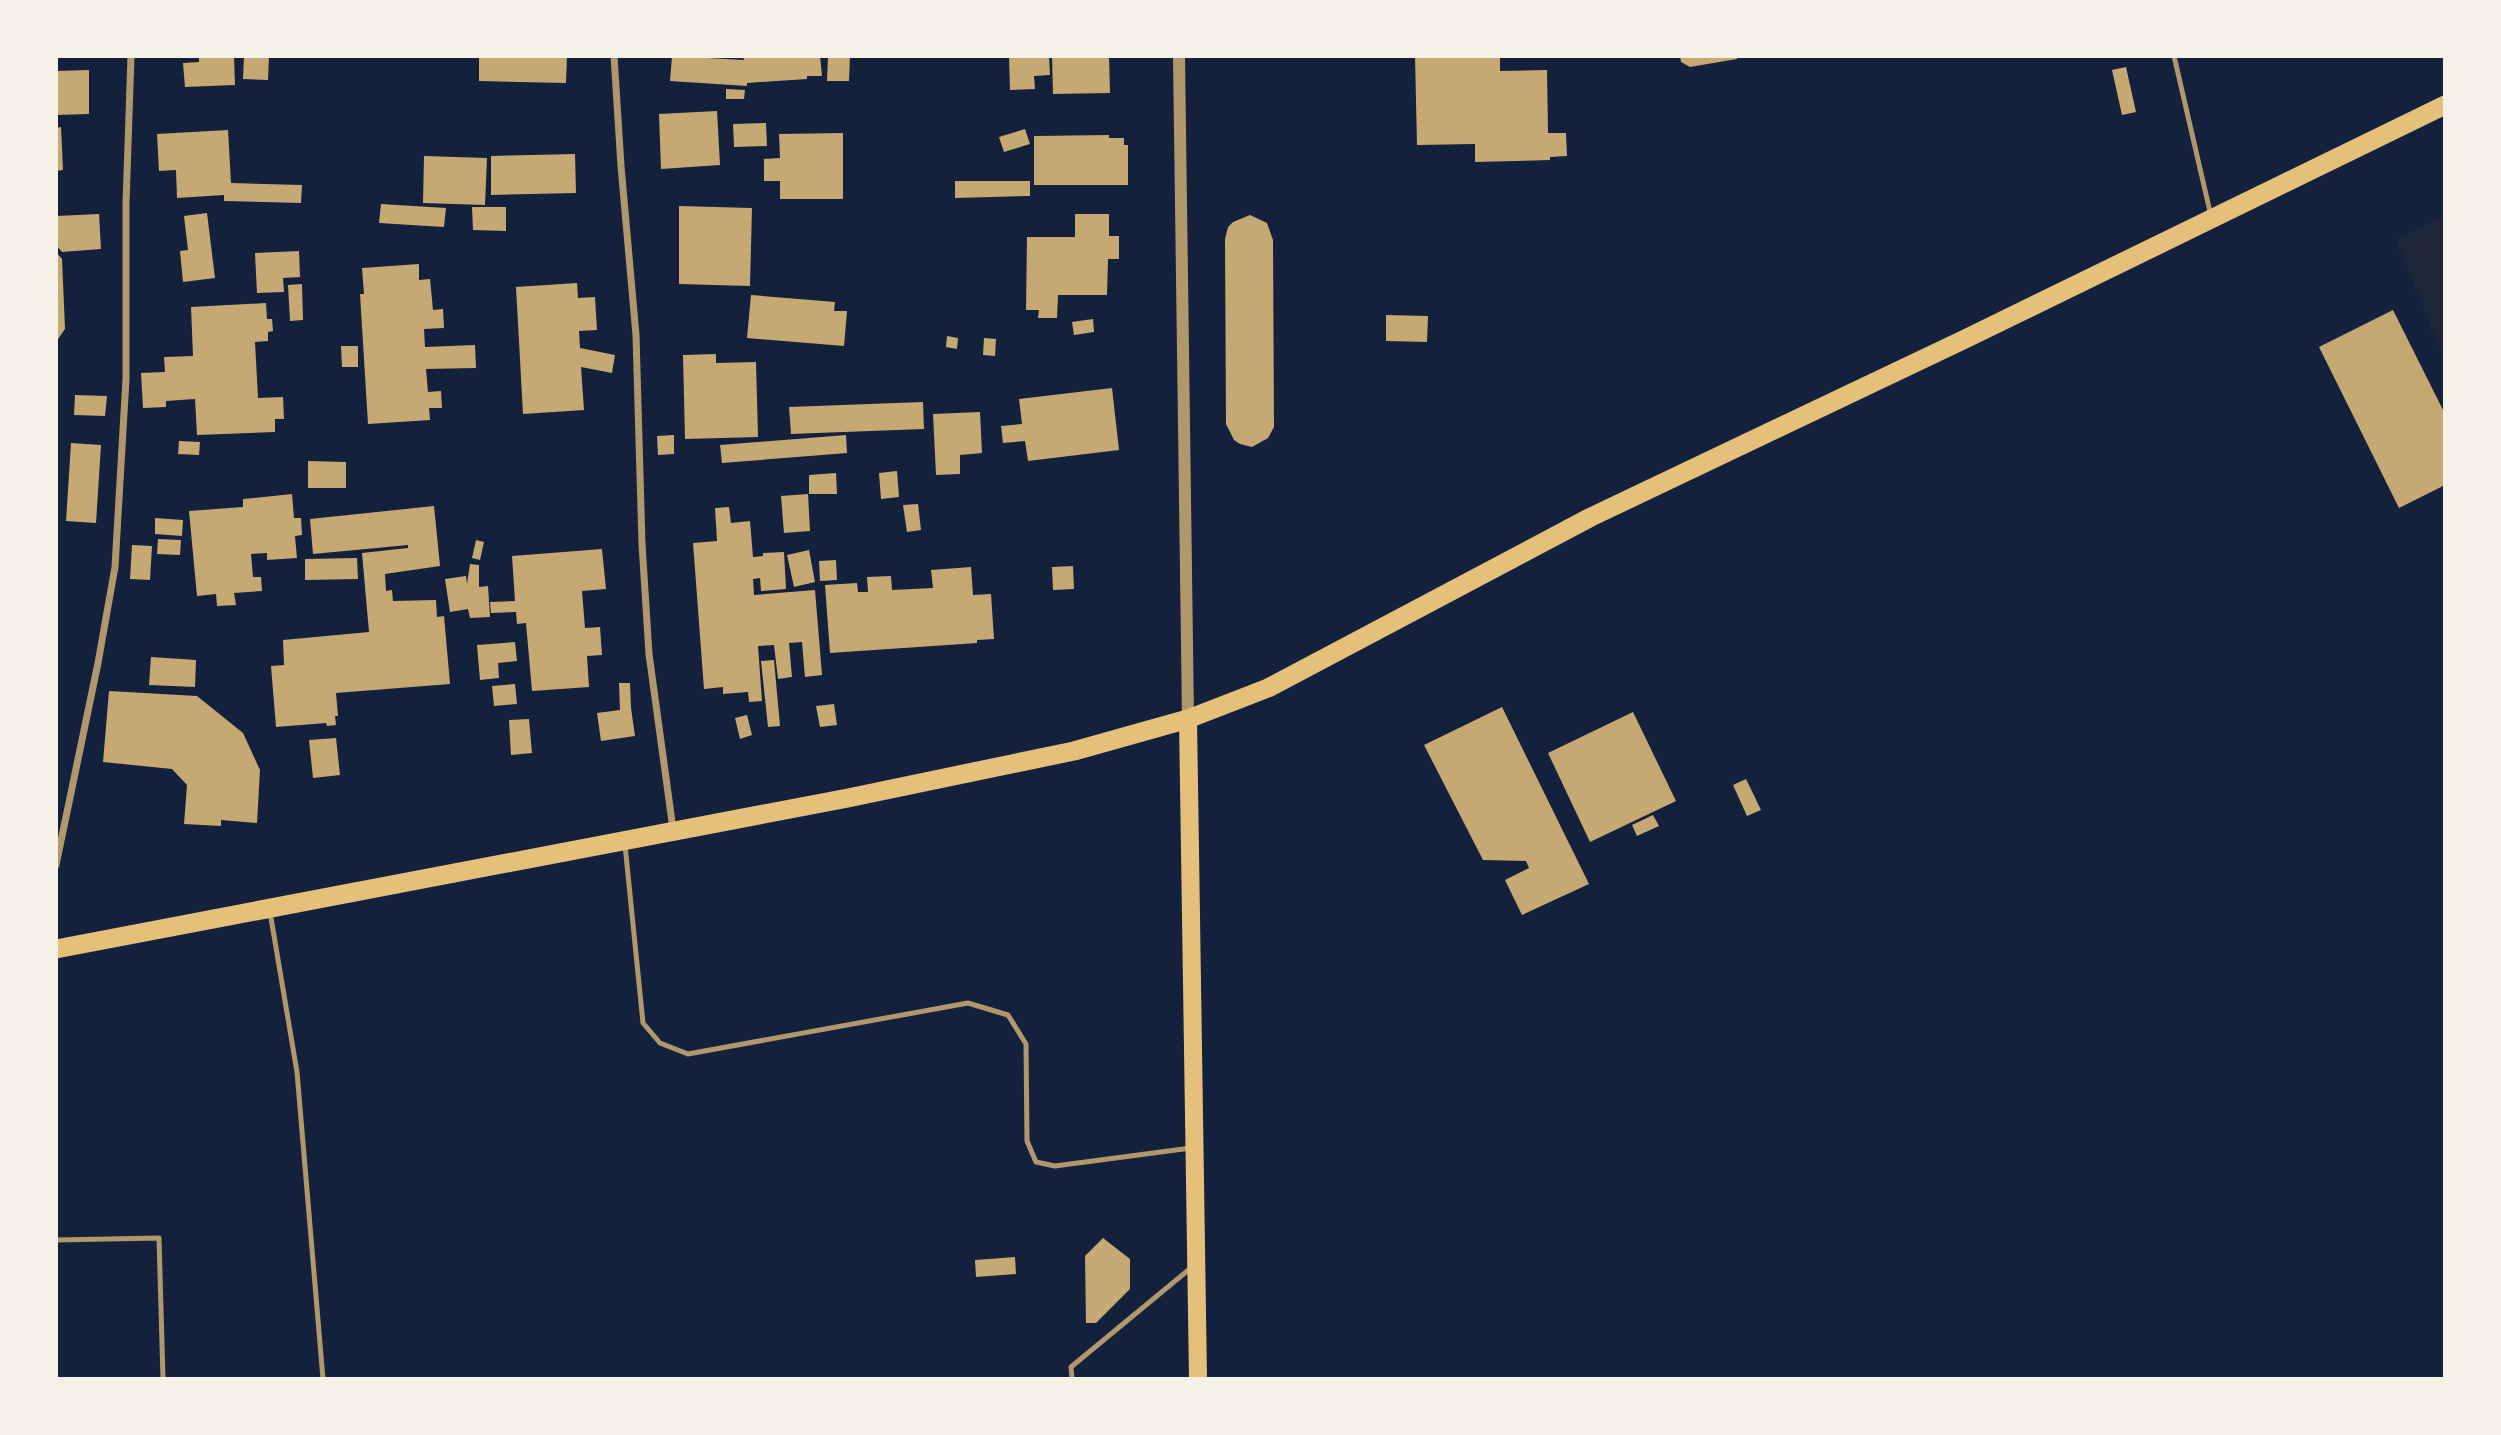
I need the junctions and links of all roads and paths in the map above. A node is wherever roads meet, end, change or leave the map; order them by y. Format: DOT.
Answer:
graph roads {
  1 [pos="131,56"];
  2 [pos="614,56"];
  3 [pos="1180,56"];
  4 [pos="2174,56"];
  5 [pos="2445,105"];
  6 [pos="2212,219"];
  7 [pos="1188,719"];
  8 [pos="674,832"];
  9 [pos="625,841"];
  10 [pos="56,865"];
  11 [pos="269,909"];
  12 [pos="56,949"];
  13 [pos="1195,1147"];
  14 [pos="56,1240"];
  15 [pos="1197,1263"];
  16 [pos="163,1379"];
  17 [pos="323,1379"];
  18 [pos="1072,1379"];
  19 [pos="1198,1379"];
  1 -- 10 [label="street"];
  2 -- 8 [label="street"];
  3 -- 7 [label="street"];
  4 -- 6 [label="lane"];
  5 -- 6 [label="highway"];
  6 -- 7 [label="highway"];
  7 -- 8 [label="highway"];
  7 -- 13 [label="main road"];
  8 -- 9 [label="highway"];
  9 -- 11 [label="highway"];
  9 -- 13 [label="lane"];
  11 -- 12 [label="highway"];
  11 -- 17 [label="lane"];
  13 -- 15 [label="main road"];
  14 -- 16 [label="lane"];
  15 -- 18 [label="lane"];
  15 -- 19 [label="main road"];
}
